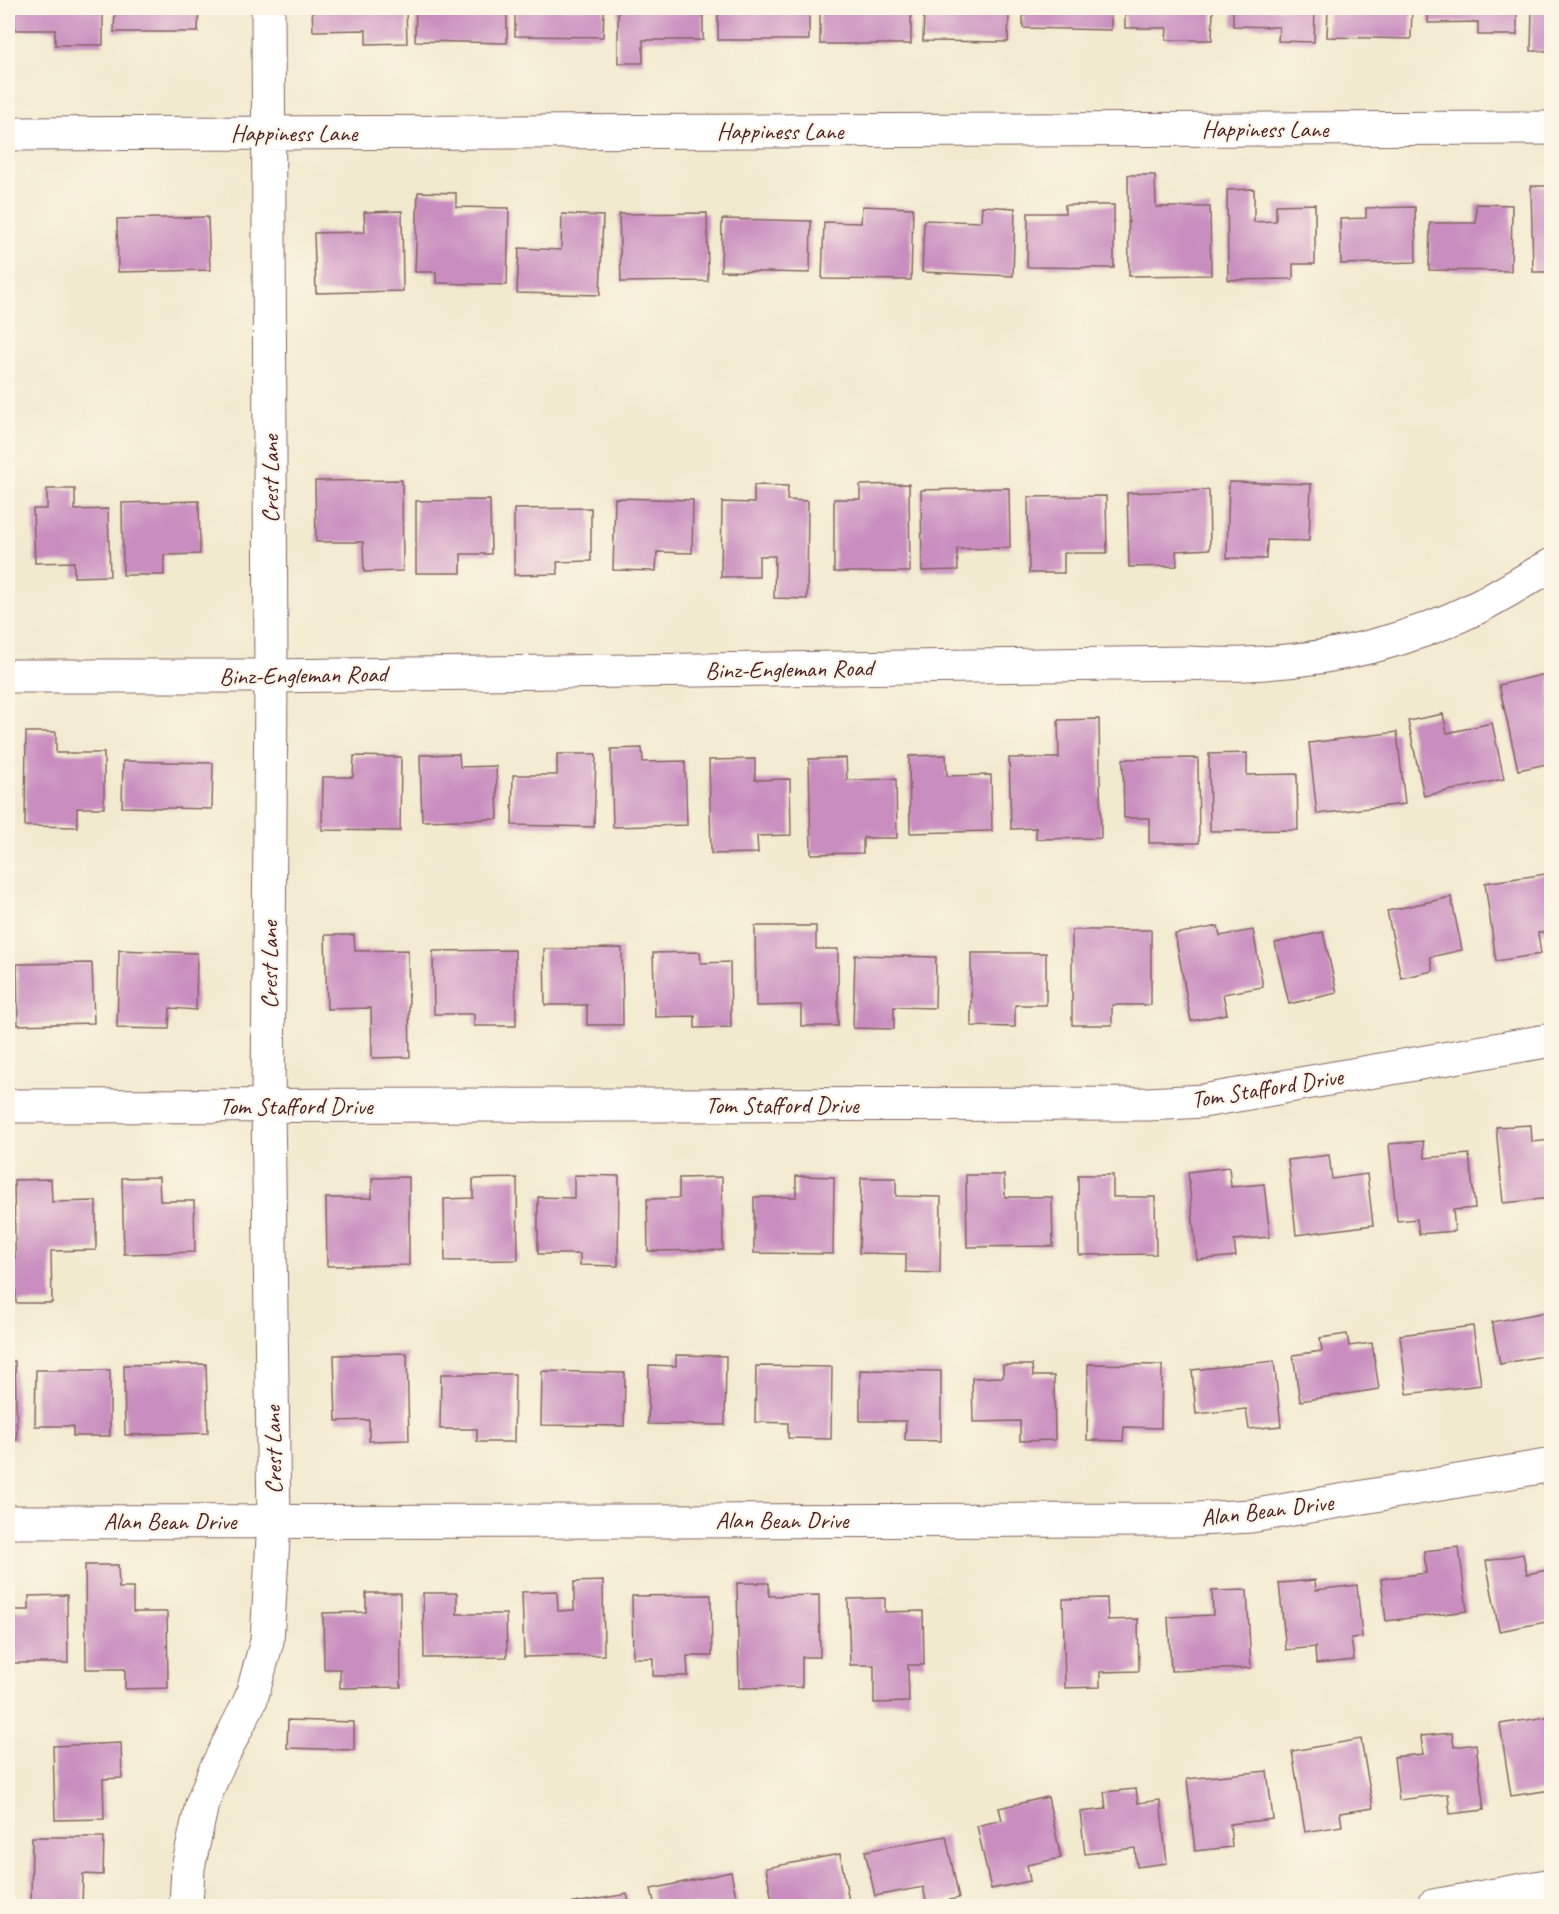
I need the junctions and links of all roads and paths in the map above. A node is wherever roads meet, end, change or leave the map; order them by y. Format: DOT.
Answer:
graph roads {
  1 [pos="268,8"];
  2 [pos="1551,128"];
  3 [pos="8,134"];
  4 [pos="269,134"];
  5 [pos="1551,565"];
  6 [pos="8,676"];
  7 [pos="271,676"];
  8 [pos="1551,1040"];
  9 [pos="8,1106"];
  10 [pos="268,1106"];
  11 [pos="1551,1465"];
  12 [pos="274,1521"];
  13 [pos="8,1522"];
  14 [pos="1551,1886"];
  15 [pos="186,1906"];
  16 [pos="1433,1906"];
  1 -- 4 [label="street, Crest Lane"];
  2 -- 4 [label="street, Happiness Lane"];
  3 -- 4 [label="street, Happiness Lane"];
  4 -- 7 [label="street, Crest Lane"];
  5 -- 7 [label="street, Binz-Engleman Road"];
  6 -- 7 [label="street, Binz-Engleman Road"];
  7 -- 10 [label="street, Crest Lane"];
  8 -- 10 [label="street, Tom Stafford Drive"];
  9 -- 10 [label="street, Tom Stafford Drive"];
  10 -- 12 [label="street, Crest Lane"];
  11 -- 12 [label="street, Alan Bean Drive"];
  12 -- 13 [label="street, Alan Bean Drive"];
  12 -- 15 [label="street, Crest Lane"];
  14 -- 16 [label="street"];
}
